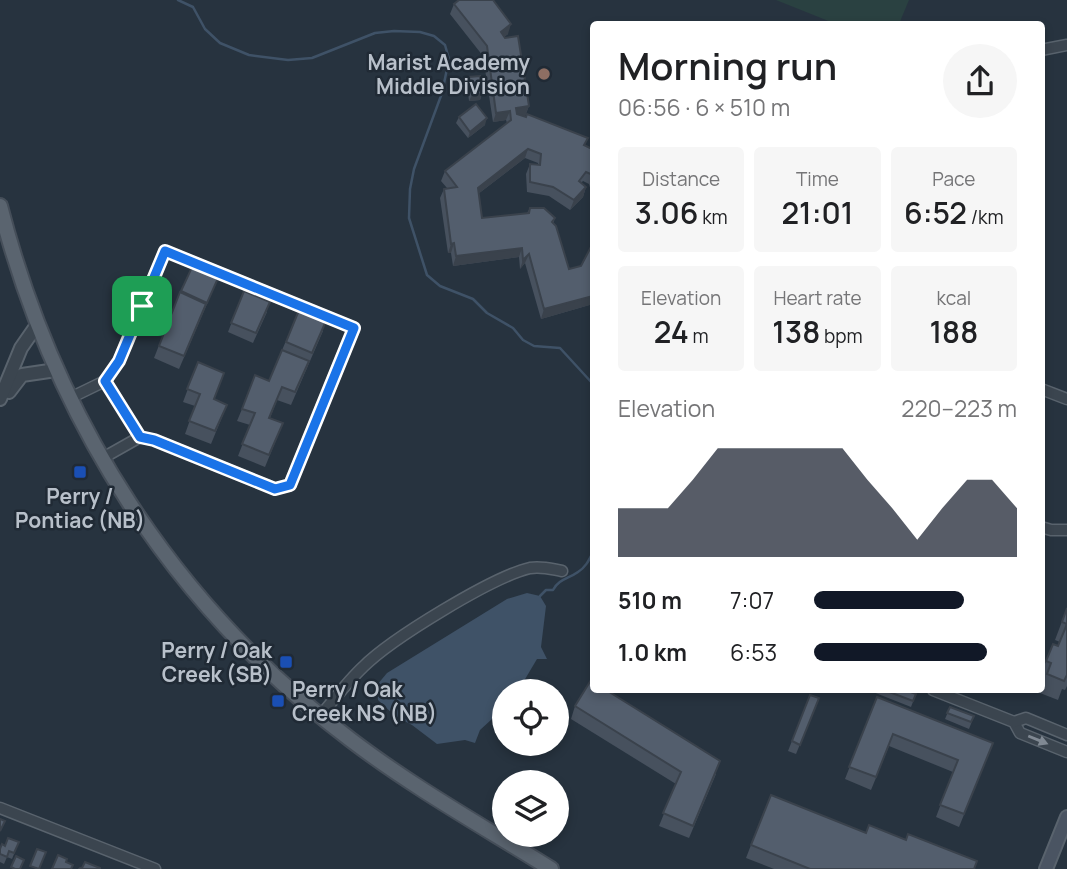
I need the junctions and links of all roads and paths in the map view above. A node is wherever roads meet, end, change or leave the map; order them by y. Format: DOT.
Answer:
graph roads {
  1 [pos="1067,46"];
  2 [pos="1045,49"];
  3 [pos="0,206"];
  4 [pos="37,326"];
  5 [pos="56,370"];
  6 [pos="105,381"];
  7 [pos="1045,391"];
  8 [pos="70,398"];
  9 [pos="1067,399"];
  10 [pos="0,401"];
  11 [pos="140,437"];
  12 [pos="101,459"];
  13 [pos="1045,527"];
  14 [pos="1067,530"];
  15 [pos="562,571"];
  16 [pos="941,693"];
  17 [pos="320,716"];
  18 [pos="1014,722"];
  19 [pos="1067,735"];
  20 [pos="1067,752"];
  21 [pos="0,808"];
  22 [pos="1067,817"];
  23 [pos="155,869"];
  24 [pos="551,869"];
  25 [pos="1046,869"];
  1 -- 2 [label="street"];
  3 -- 4 [label="main road"];
  4 -- 5 [label="main road"];
  4 -- 10 [label="street"];
  5 -- 8 [label="main road"];
  5 -- 10 [label="street"];
  6 -- 8 [label="street"];
  6 -- 11 [label="street"];
  6 -- 11 [label="street"];
  7 -- 9 [label="street"];
  8 -- 12 [label="main road"];
  11 -- 12 [label="street"];
  12 -- 17 [label="main road"];
  13 -- 14 [label="street"];
  15 -- 17 [label="street"];
  16 -- 18 [label="street"];
  17 -- 24 [label="main road"];
  18 -- 19 [label="street"];
  18 -- 20 [label="street, one-way"];
  21 -- 23 [label="street"];
  22 -- 25 [label="main road"];
}
